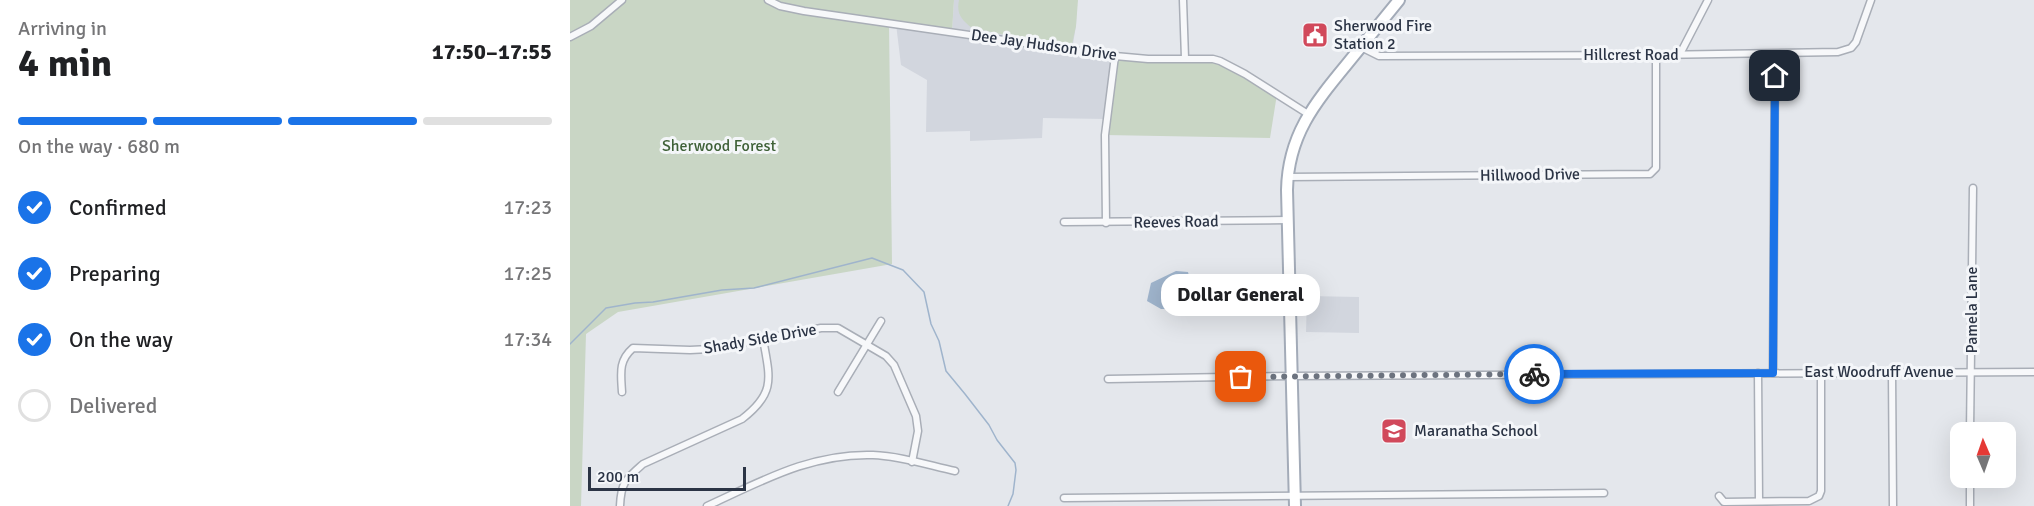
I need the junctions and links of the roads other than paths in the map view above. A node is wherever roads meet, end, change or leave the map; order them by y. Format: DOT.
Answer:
graph roads {
  1 [pos="622,0"];
  2 [pos="768,0"];
  3 [pos="1182,0"];
  4 [pos="1400,0"];
  5 [pos="1707,0"];
  6 [pos="1871,0"];
  7 [pos="570,37"];
  8 [pos="1361,47"];
  9 [pos="1680,54"];
  10 [pos="1775,54"];
  11 [pos="1656,55"];
  12 [pos="1114,56"];
  13 [pos="1185,58"];
  14 [pos="1308,114"];
  15 [pos="1288,177"];
  16 [pos="1973,188"];
  17 [pos="1288,220"];
  18 [pos="1064,222"];
  19 [pos="1106,223"];
  20 [pos="1290,292"];
  21 [pos="1211,294"];
  22 [pos="881,321"];
  23 [pos="763,339"];
  24 [pos="866,345"];
  25 [pos="1892,372"];
  26 [pos="1971,372"];
  27 [pos="2034,372"];
  28 [pos="1758,373"];
  29 [pos="1773,373"];
  30 [pos="1821,373"];
  31 [pos="1292,376"];
  32 [pos="1108,379"];
  33 [pos="622,392"];
  34 [pos="838,392"];
  35 [pos="1970,422"];
  36 [pos="912,462"];
  37 [pos="955,471"];
  38 [pos="1970,488"];
  39 [pos="1604,493"];
  40 [pos="1719,496"];
  41 [pos="1064,498"];
  42 [pos="1295,500"];
  43 [pos="1759,501"];
  44 [pos="620,506"];
  45 [pos="707,506"];
  46 [pos="1893,506"];
  47 [pos="1970,506"];
  1 -- 7 [label="street"];
  2 -- 12 [label="street, Dee Jay Hudson Drive"];
  3 -- 13 [label="street"];
  4 -- 8 [label="main road"];
  5 -- 9 [label="street"];
  6 -- 10 [label="street, Hillcrest Road"];
  8 -- 11 [label="street, Hillcrest Road"];
  8 -- 14 [label="main road"];
  9 -- 10 [label="street, Hillcrest Road"];
  9 -- 11 [label="street, Hillcrest Road"];
  10 -- 29 [label="street"];
  11 -- 15 [label="street, Hillwood Drive"];
  12 -- 13 [label="street, Dee Jay Hudson Drive"];
  12 -- 19 [label="street"];
  13 -- 14 [label="street, Dee Jay Hudson Drive"];
  14 -- 15 [label="main road"];
  15 -- 17 [label="main road"];
  16 -- 26 [label="street, Pamela Lane"];
  17 -- 19 [label="street, Reeves Road"];
  17 -- 20 [label="main road"];
  18 -- 19 [label="street, Reeves Road"];
  20 -- 21 [label="street"];
  20 -- 31 [label="main road"];
  22 -- 24 [label="street"];
  23 -- 24 [label="street, Shady Side Drive"];
  23 -- 33 [label="street, Shady Side Drive"];
  23 -- 44 [label="street"];
  24 -- 34 [label="street"];
  24 -- 36 [label="street, Shady Side Drive"];
  25 -- 26 [label="street, East Woodruff Avenue"];
  25 -- 30 [label="street, East Woodruff Avenue"];
  25 -- 46 [label="street"];
  26 -- 27 [label="street, East Woodruff Avenue"];
  26 -- 35 [label="street, Pamela Lane"];
  28 -- 29 [label="street, East Woodruff Avenue"];
  28 -- 31 [label="street, East Woodruff Avenue"];
  28 -- 43 [label="street"];
  29 -- 30 [label="street, East Woodruff Avenue"];
  30 -- 43 [label="street"];
  31 -- 32 [label="street, East Woodruff Avenue"];
  31 -- 42 [label="main road"];
  36 -- 37 [label="street"];
  36 -- 45 [label="street"];
  38 -- 47 [label="street"];
  39 -- 42 [label="street"];
  40 -- 43 [label="street"];
  41 -- 42 [label="street"];
}
